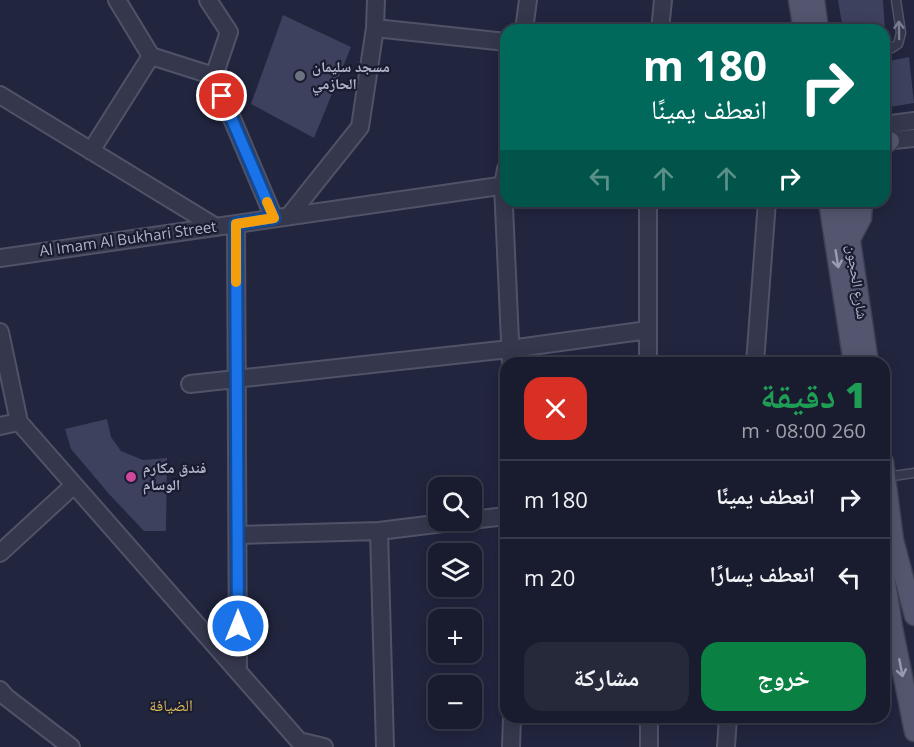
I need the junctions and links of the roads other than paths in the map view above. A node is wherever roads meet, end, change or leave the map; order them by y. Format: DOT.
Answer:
graph roads {
  1 [pos="117,0"];
  2 [pos="208,0"];
  3 [pos="376,0"];
  4 [pos="528,0"];
  5 [pos="663,0"];
  6 [pos="798,0"];
  7 [pos="815,0"];
  8 [pos="896,0"];
  9 [pos="525,24"];
  10 [pos="661,24"];
  11 [pos="802,24"];
  12 [pos="818,24"];
  13 [pos="375,28"];
  14 [pos="500,41"];
  15 [pos="890,48"];
  16 [pos="151,56"];
  17 [pos="214,76"];
  18 [pos="0,95"];
  19 [pos="914,121"];
  20 [pos="890,135"];
  21 [pos="890,138"];
  22 [pos="914,138"];
  23 [pos="91,151"];
  24 [pos="500,181"];
  25 [pos="506,207"];
  26 [pos="648,207"];
  27 [pos="766,207"];
  28 [pos="829,207"];
  29 [pos="846,207"];
  30 [pos="863,207"];
  31 [pos="282,217"];
  32 [pos="236,224"];
  33 [pos="216,227"];
  34 [pos="851,239"];
  35 [pos="0,258"];
  36 [pos="648,330"];
  37 [pos="0,332"];
  38 [pos="511,356"];
  39 [pos="648,357"];
  40 [pos="754,357"];
  41 [pos="852,357"];
  42 [pos="868,357"];
  43 [pos="236,380"];
  44 [pos="190,384"];
  45 [pos="19,422"];
  46 [pos="0,426"];
  47 [pos="890,470"];
  48 [pos="914,473"];
  49 [pos="74,485"];
  50 [pos="890,508"];
  51 [pos="500,517"];
  52 [pos="482,519"];
  53 [pos="428,525"];
  54 [pos="379,531"];
  55 [pos="237,535"];
  56 [pos="0,553"];
  57 [pos="910,589"];
  58 [pos="890,608"];
  59 [pos="914,616"];
  60 [pos="238,672"];
  61 [pos="2,696"];
  62 [pos="512,723"];
  63 [pos="649,723"];
  64 [pos="728,723"];
  65 [pos="914,732"];
  66 [pos="71,747"];
  67 [pos="324,747"];
  68 [pos="385,747"];
  69 [pos="511,747"];
  70 [pos="649,747"];
  71 [pos="726,747"];
  1 -- 16 [label="street"];
  2 -- 17 [label="street"];
  3 -- 13 [label="street"];
  4 -- 9 [label="street"];
  5 -- 10 [label="street"];
  6 -- 11 [label="main road"];
  7 -- 12 [label="main road"];
  15 -- 8 [label="lane, one-way"];
  13 -- 14 [label="street"];
  13 -- 31 [label="street"];
  16 -- 17 [label="street"];
  16 -- 23 [label="street"];
  17 -- 31 [label="street"];
  18 -- 23 [label="street"];
  19 -- 20 [label="street"];
  21 -- 22 [label="street"];
  23 -- 33 [label="street"];
  24 -- 31 [label="street, Al Imam Al Bukhari Street"];
  25 -- 38 [label="street"];
  26 -- 36 [label="street"];
  27 -- 40 [label="street"];
  28 -- 41 [label="main road, شارع الحجون, one-way"];
  29 -- 34 [label="main road, شارع الحجون"];
  30 -- 34 [label="main road"];
  31 -- 32 [label="street, Al Imam Al Bukhari Street"];
  32 -- 33 [label="street, Al Imam Al Bukhari Street"];
  32 -- 43 [label="street"];
  33 -- 35 [label="street, Al Imam Al Bukhari Street"];
  34 -- 42 [label="main road, شارع الحجون"];
  36 -- 38 [label="street"];
  36 -- 39 [label="street"];
  37 -- 45 [label="street"];
  38 -- 43 [label="street"];
  43 -- 44 [label="street"];
  43 -- 55 [label="street"];
  45 -- 46 [label="street"];
  45 -- 49 [label="street"];
  47 -- 48 [label="lane"];
  49 -- 56 [label="street"];
  49 -- 60 [label="street"];
  50 -- 57 [label="main road"];
  51 -- 52 [label="street"];
  53 -- 54 [label="street"];
  54 -- 55 [label="street"];
  54 -- 68 [label="street"];
  55 -- 60 [label="street"];
  57 -- 59 [label="main road"];
  58 -- 65 [label="main road, one-way"];
  60 -- 67 [label="street"];
  61 -- 66 [label="street"];
  62 -- 69 [label="street"];
  63 -- 70 [label="street"];
  64 -- 71 [label="street"];
}
